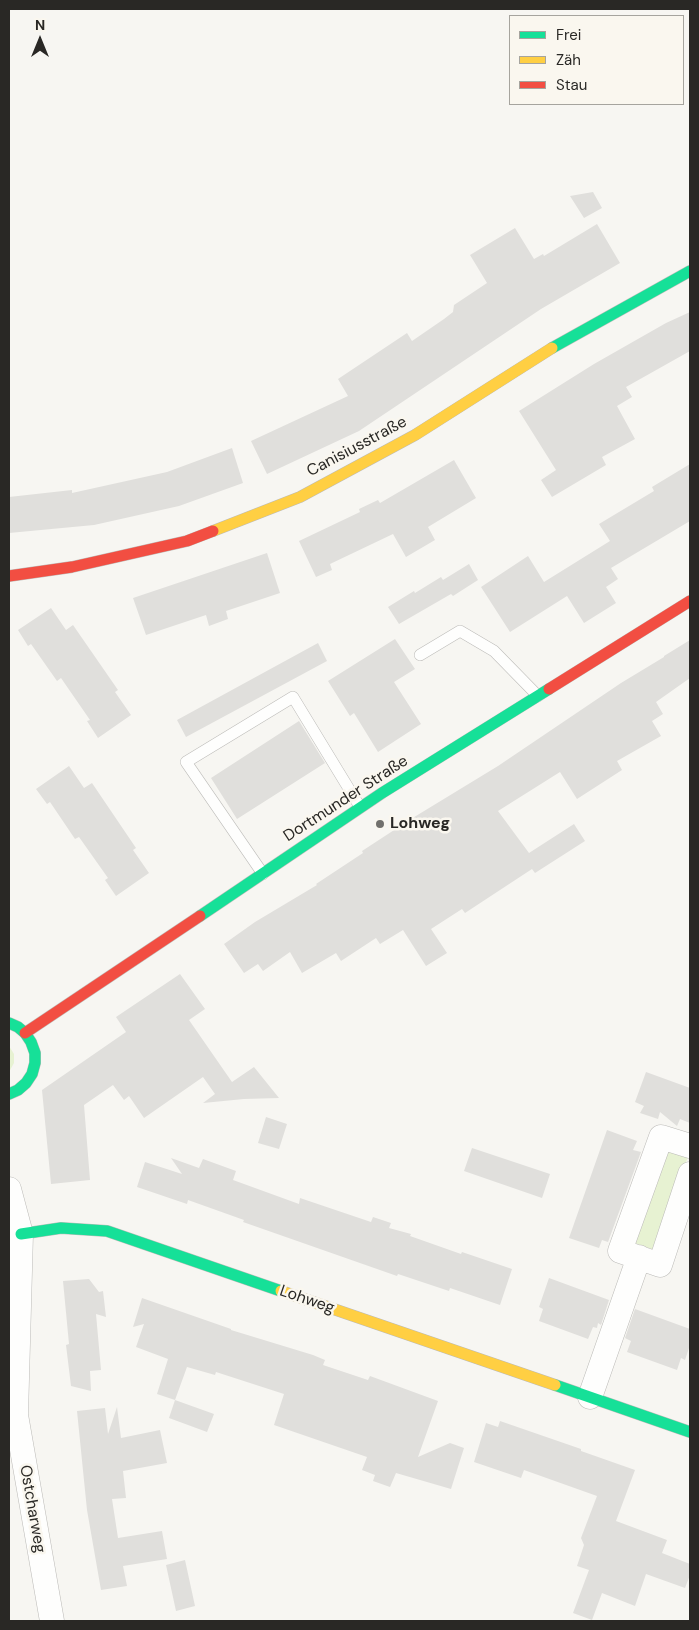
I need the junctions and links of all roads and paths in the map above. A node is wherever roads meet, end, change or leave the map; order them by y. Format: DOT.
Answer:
graph roads {
  1 [pos="690,271"];
  2 [pos="9,576"];
  3 [pos="690,601"];
  4 [pos="420,655"];
  5 [pos="538,696"];
  6 [pos="360,808"];
  7 [pos="263,874"];
  8 [pos="9,1023"];
  9 [pos="26,1034"];
  10 [pos="9,1094"];
  11 [pos="690,1146"];
  12 [pos="690,1174"];
  13 [pos="9,1189"];
  14 [pos="21,1234"];
  15 [pos="639,1257"];
  16 [pos="590,1397"];
  17 [pos="690,1432"];
  18 [pos="52,1621"];
  1 -- 2 [label="street, Canisiusstraße"];
  3 -- 5 [label="street, Dortmunder Straße"];
  4 -- 5 [label="lane"];
  5 -- 6 [label="street, Dortmunder Straße"];
  6 -- 7 [label="street, Dortmunder Straße"];
  6 -- 7 [label="lane"];
  7 -- 9 [label="street, Dortmunder Straße"];
  8 -- 9 [label="street"];
  9 -- 10 [label="street"];
  11 -- 15 [label="street"];
  12 -- 15 [label="street"];
  13 -- 14 [label="street, Ostcharweg"];
  14 -- 16 [label="street, Lohweg"];
  14 -- 18 [label="street, Ostcharweg"];
  15 -- 16 [label="street"];
  16 -- 17 [label="street, Lohweg"];
}
